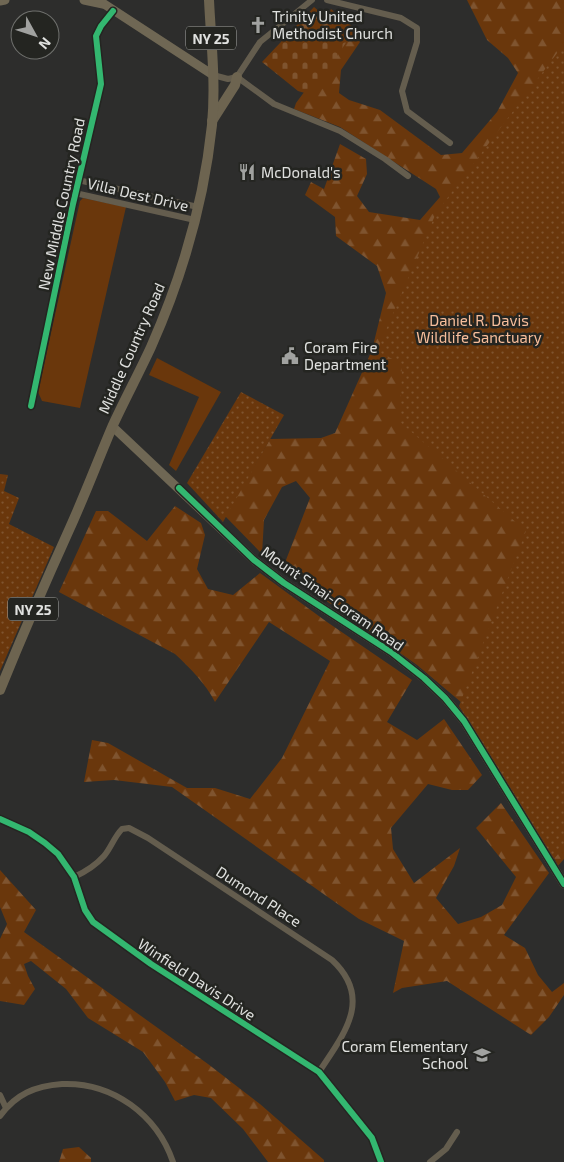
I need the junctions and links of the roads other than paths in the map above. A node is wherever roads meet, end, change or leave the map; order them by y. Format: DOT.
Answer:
graph roads {
  1 [pos="5,0"];
  2 [pos="84,0"];
  3 [pos="209,0"];
  4 [pos="312,0"];
  5 [pos="327,0"];
  6 [pos="0,1"];
  7 [pos="100,2"];
  8 [pos="113,11"];
  9 [pos="213,76"];
  10 [pos="237,77"];
  11 [pos="212,122"];
  12 [pos="450,143"];
  13 [pos="408,176"];
  14 [pos="78,180"];
  15 [pos="75,193"];
  16 [pos="198,207"];
  17 [pos="195,220"];
  18 [pos="31,406"];
  19 [pos="112,427"];
  20 [pos="0,690"];
  21 [pos="0,819"];
  22 [pos="74,877"];
  23 [pos="564,884"];
  24 [pos="319,1072"];
  25 [pos="0,1095"];
  26 [pos="3,1107"];
  27 [pos="0,1116"];
  28 [pos="457,1132"];
  29 [pos="174,1162"];
  30 [pos="381,1162"];
  31 [pos="430,1162"];
  1 -- 6 [label="main road"];
  2 -- 7 [label="main road"];
  3 -- 9 [label="main road, Middle Country Road / NY 25"];
  4 -- 10 [label="street"];
  5 -- 12 [label="street"];
  7 -- 8 [label="main road"];
  8 -- 9 [label="main road"];
  8 -- 14 [label="street, New Middle Country Road"];
  9 -- 10 [label="street"];
  9 -- 11 [label="main road, Middle Country Road / NY 25"];
  10 -- 11 [label="main road"];
  10 -- 13 [label="street"];
  11 -- 16 [label="main road, Middle Country Road / NY 25"];
  14 -- 15 [label="street, New Middle Country Road"];
  14 -- 16 [label="street, Villa Dest Drive"];
  15 -- 17 [label="street, Villa Dest Drive"];
  15 -- 18 [label="street, New Middle Country Road"];
  16 -- 17 [label="main road, Middle Country Road / NY 25"];
  17 -- 19 [label="main road, Middle Country Road / NY 25"];
  19 -- 20 [label="main road, Middle Country Road / NY 25"];
  19 -- 23 [label="main road, Mount Sinai-Coram Road"];
  21 -- 22 [label="street, Winfield Davis Drive"];
  22 -- 24 [label="street, Winfield Davis Drive"];
  22 -- 24 [label="street, Dumond Place"];
  24 -- 30 [label="street, Winfield Davis Drive"];
  25 -- 26 [label="street"];
  26 -- 27 [label="street"];
  26 -- 29 [label="street"];
  28 -- 31 [label="street"];
}
